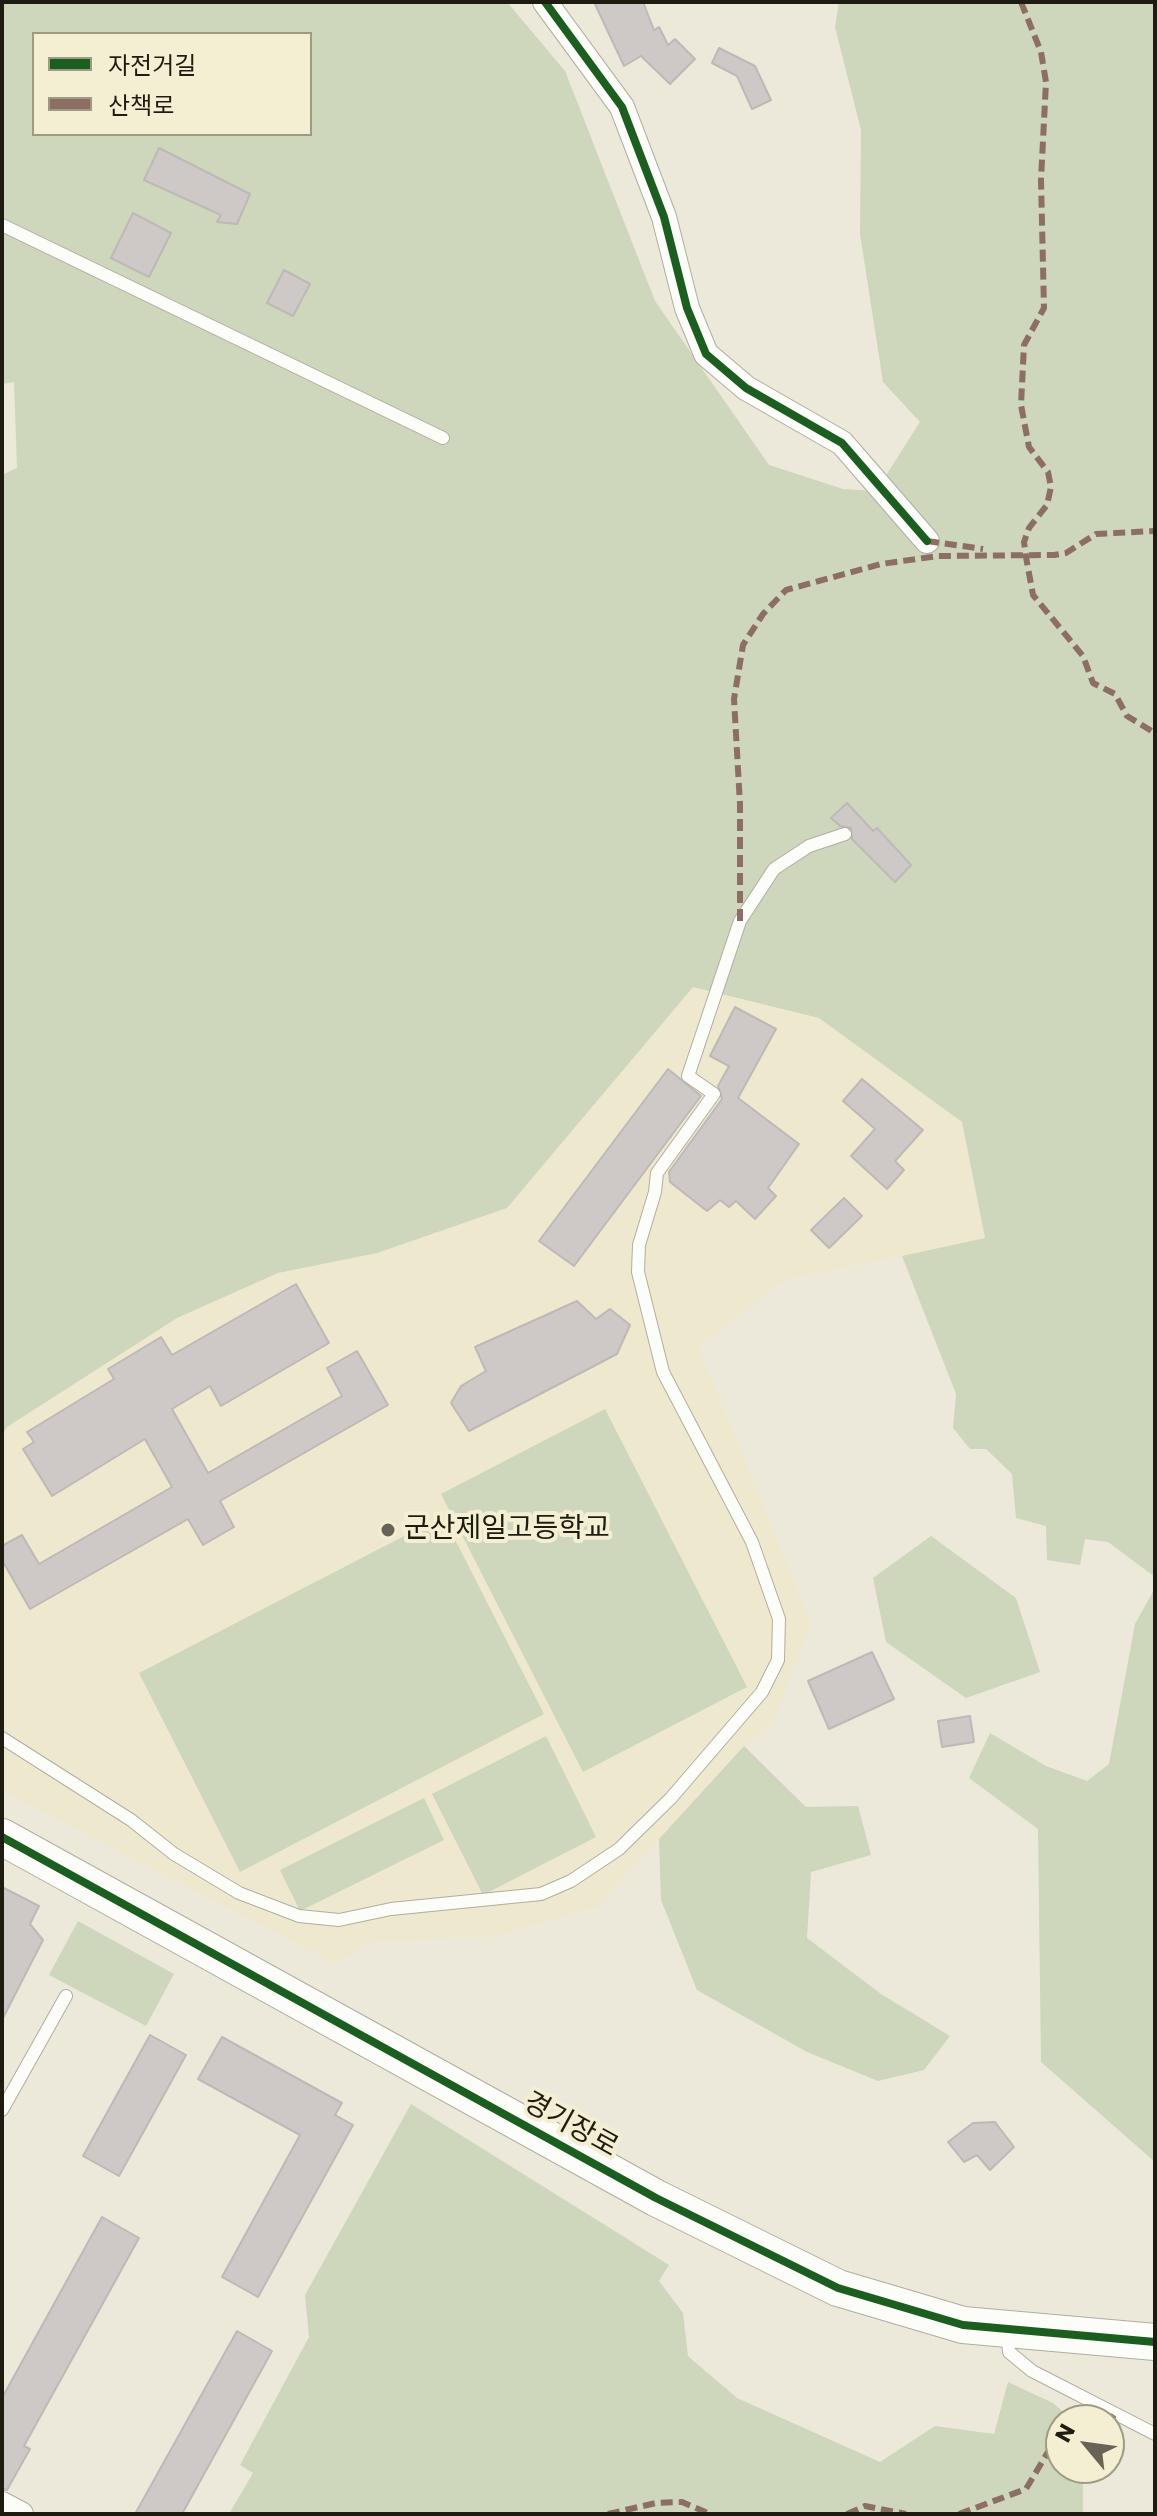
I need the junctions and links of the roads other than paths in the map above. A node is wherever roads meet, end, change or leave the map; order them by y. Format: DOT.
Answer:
graph roads {
  1 [pos="545,2"];
  2 [pos="2,225"];
  3 [pos="443,438"];
  4 [pos="927,541"];
  5 [pos="845,834"];
  6 [pos="2,1738"];
  7 [pos="2,1837"];
  8 [pos="66,1996"];
  9 [pos="2,2110"];
  10 [pos="1007,2329"];
  11 [pos="1155,2342"];
  12 [pos="1155,2434"];
  13 [pos="2,2504"];
  14 [pos="21,2514"];
  1 -- 4 [label="street"];
  2 -- 3 [label="lane"];
  5 -- 6 [label="lane"];
  7 -- 10 [label="street, 경기장로"];
  8 -- 9 [label="lane"];
  10 -- 11 [label="street, 경기장로"];
  10 -- 12 [label="lane"];
  13 -- 14 [label="street"];
}
